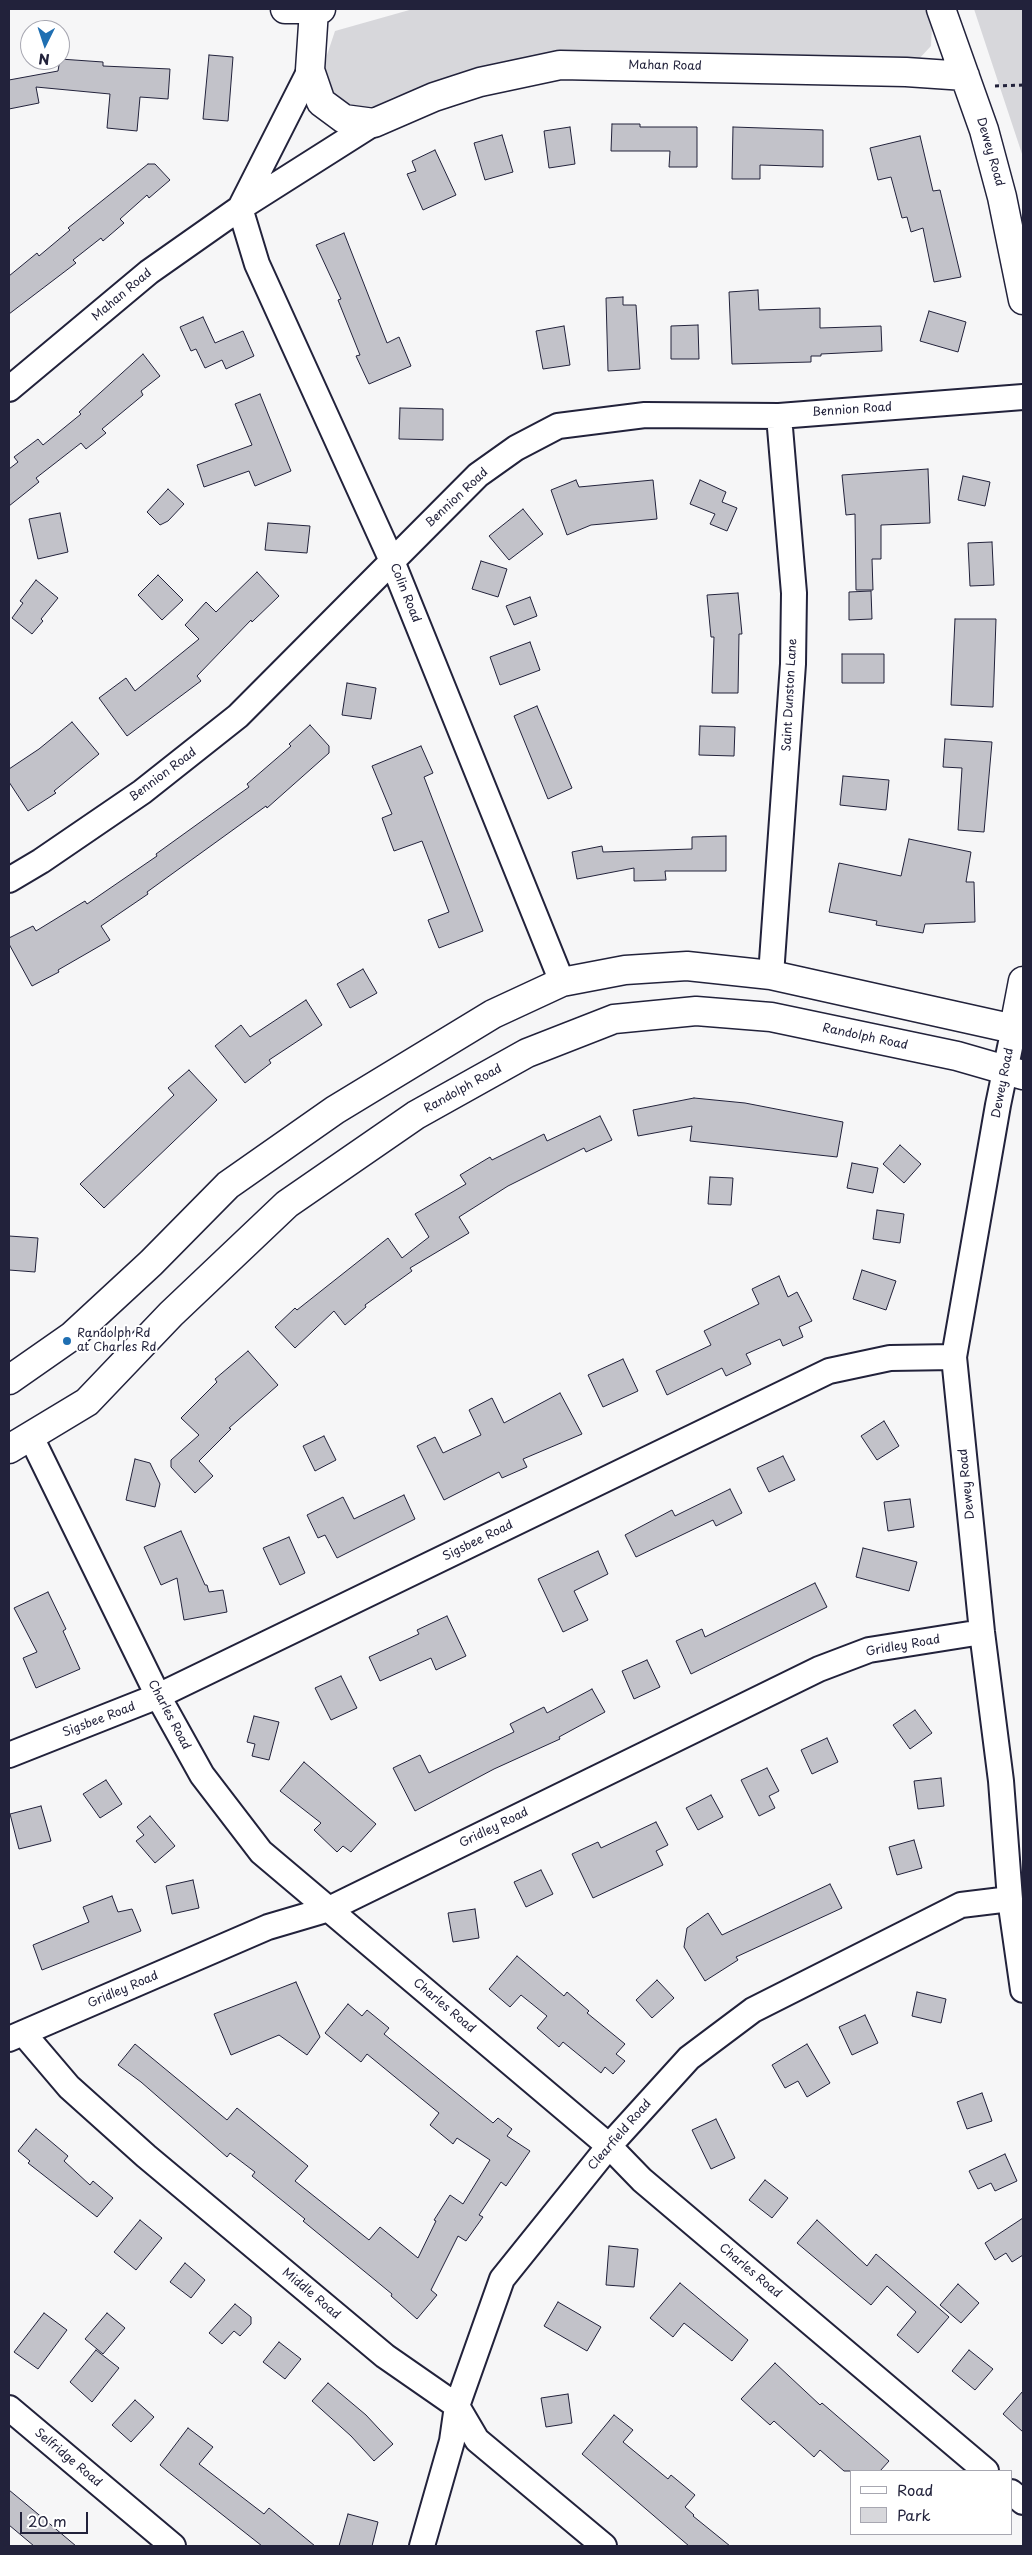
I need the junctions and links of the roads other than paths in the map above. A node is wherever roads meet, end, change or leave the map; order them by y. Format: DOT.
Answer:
graph roads {
  1 [pos="285,9"];
  2 [pos="316,9"];
  3 [pos="940,9"];
  4 [pos="310,70"];
  5 [pos="965,76"];
  6 [pos="374,123"];
  7 [pos="240,208"];
  8 [pos="1023,300"];
  9 [pos="9,389"];
  10 [pos="1023,397"];
  11 [pos="779,416"];
  12 [pos="392,560"];
  13 [pos="9,880"];
  14 [pos="770,975"];
  15 [pos="1023,981"];
  16 [pos="562,982"];
  17 [pos="1019,1029"];
  18 [pos="1014,1073"];
  19 [pos="954,1357"];
  20 [pos="9,1380"];
  21 [pos="20,1443"];
  22 [pos="982,1632"];
  23 [pos="158,1696"];
  24 [pos="9,1755"];
  25 [pos="1010,1899"];
  26 [pos="329,1908"];
  27 [pos="1023,1990"];
  28 [pos="16,2036"];
  29 [pos="609,2146"];
  30 [pos="457,2406"];
  31 [pos="9,2408"];
  32 [pos="985,2470"];
  33 [pos="1012,2493"];
  34 [pos="1023,2502"];
  35 [pos="173,2546"];
  36 [pos="422,2546"];
  37 [pos="604,2546"];
  1 -- 2 [label="main road"];
  2 -- 4 [label="main road, Mahan Road"];
  3 -- 5 [label="main road, Dewey Road"];
  4 -- 6 [label="main road, Mahan Road"];
  4 -- 7 [label="street, Mahan Road"];
  5 -- 6 [label="main road, Mahan Road"];
  5 -- 8 [label="main road, Dewey Road"];
  6 -- 7 [label="street, Mahan Road"];
  7 -- 9 [label="street, Mahan Road"];
  7 -- 12 [label="street, Colin Road"];
  10 -- 11 [label="street, Bennion Road"];
  11 -- 12 [label="street, Bennion Road"];
  11 -- 14 [label="street, Saint Dunston Lane"];
  12 -- 13 [label="street, Bennion Road"];
  12 -- 16 [label="street, Colin Road"];
  14 -- 16 [label="main road"];
  14 -- 17 [label="main road"];
  15 -- 17 [label="main road, Dewey Road"];
  16 -- 20 [label="main road"];
  17 -- 18 [label="street, Dewey Road"];
  18 -- 19 [label="street, Dewey Road"];
  18 -- 21 [label="main road, Randolph Road"];
  19 -- 22 [label="street, Dewey Road"];
  19 -- 23 [label="street, Sigsbee Road"];
  21 -- 23 [label="street, Charles Road"];
  22 -- 25 [label="street, Dewey Road"];
  22 -- 26 [label="street, Gridley Road"];
  23 -- 24 [label="street, Sigsbee Road"];
  23 -- 26 [label="street, Charles Road"];
  25 -- 27 [label="street, Dewey Road"];
  25 -- 29 [label="street, Clearfield Road"];
  26 -- 28 [label="street, Gridley Road"];
  26 -- 29 [label="street, Charles Road"];
  28 -- 30 [label="street, Middle Road"];
  29 -- 30 [label="street, Clearfield Road"];
  29 -- 32 [label="street, Charles Road"];
  30 -- 36 [label="street, Clearfield Road"];
  30 -- 37 [label="street, Middle Road"];
  31 -- 35 [label="street, Selfridge Road"];
  33 -- 34 [label="street"];
}
